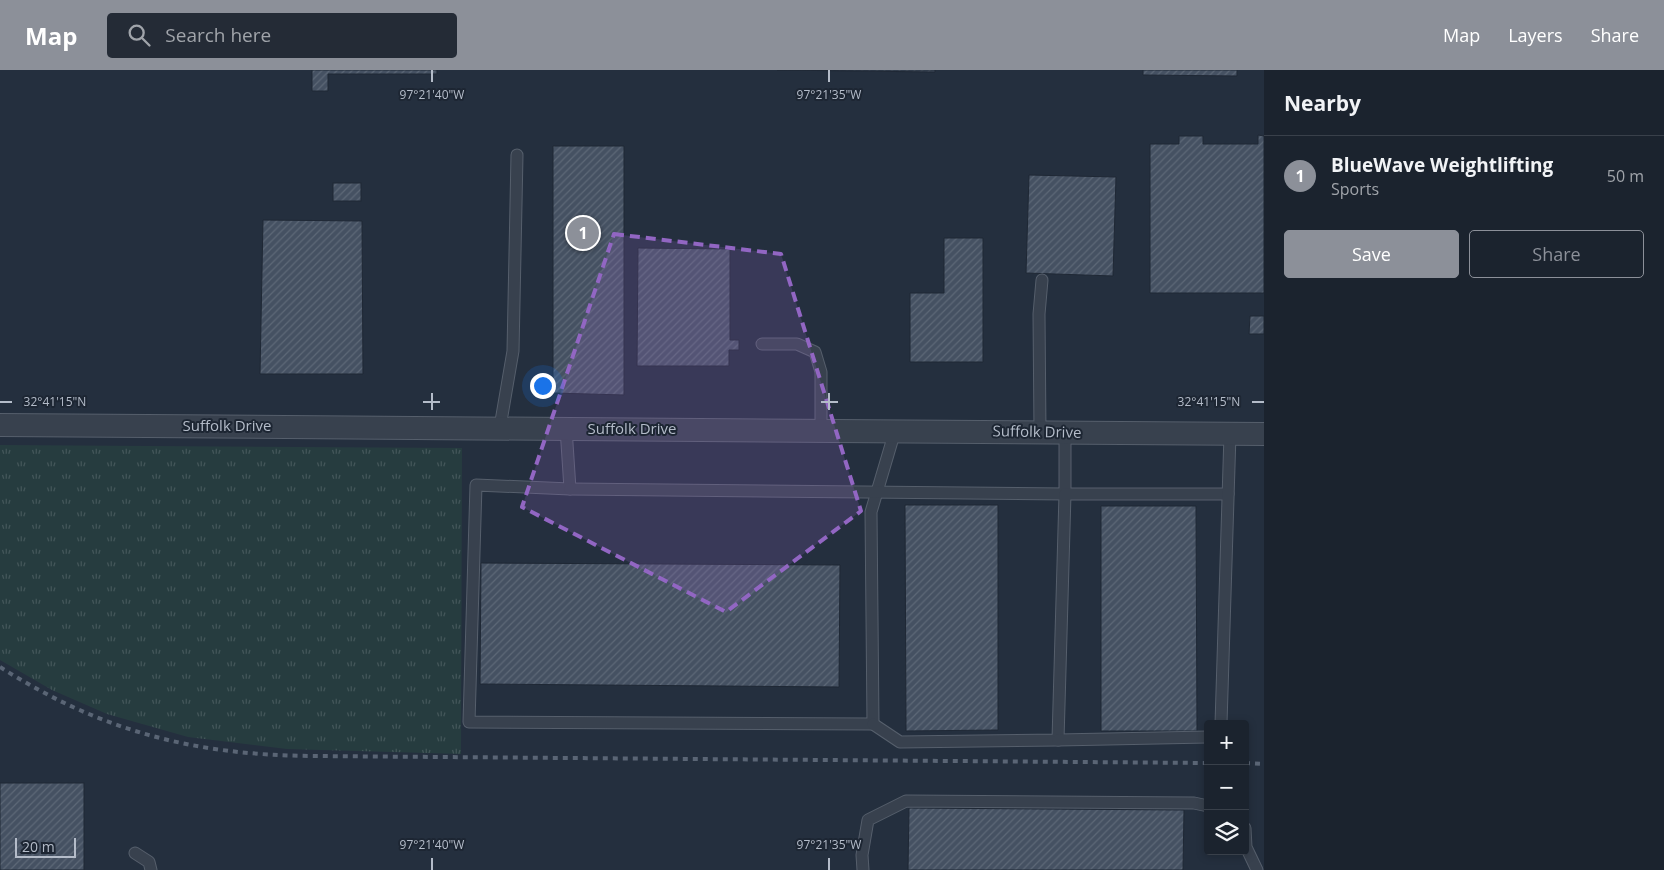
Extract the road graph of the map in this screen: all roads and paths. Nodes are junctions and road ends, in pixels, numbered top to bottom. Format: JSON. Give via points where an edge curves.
{"nodes":[{"id":1,"x":517,"y":155,"type":"dead end"},
{"id":2,"x":1042,"y":280,"type":"dead end"},
{"id":3,"x":762,"y":344,"type":"dead end"},
{"id":4,"x":0,"y":425,"type":"edge"},
{"id":5,"x":500,"y":427,"type":"junction"},
{"id":6,"x":566,"y":428,"type":"junction"},
{"id":7,"x":821,"y":430,"type":"junction"},
{"id":8,"x":895,"y":431,"type":"junction"},
{"id":9,"x":1040,"y":432,"type":"junction"},
{"id":10,"x":1065,"y":432,"type":"junction"},
{"id":11,"x":1230,"y":434,"type":"junction"},
{"id":12,"x":1264,"y":434,"type":"edge"},
{"id":13,"x":570,"y":489,"type":"junction"},
{"id":14,"x":877,"y":492,"type":"junction"},
{"id":15,"x":1065,"y":494,"type":"junction"},
{"id":16,"x":1228,"y":494,"type":"junction"},
{"id":17,"x":1221,"y":720,"type":"edge"},
{"id":18,"x":873,"y":724,"type":"junction"},
{"id":19,"x":1204,"y":737,"type":"edge"},
{"id":20,"x":1058,"y":740,"type":"junction"},
{"id":21,"x":1204,"y":805,"type":"edge"},
{"id":22,"x":135,"y":853,"type":"dead end"},
{"id":23,"x":1249,"y":853,"type":"edge"},
{"id":24,"x":151,"y":870,"type":"edge"},
{"id":25,"x":863,"y":870,"type":"edge"},
{"id":26,"x":1257,"y":870,"type":"edge"}],
"edges":[{"from":1,"to":5,"type":"lane","via":[[513,352]]},
{"from":2,"to":9,"type":"lane","via":[[1039,314]]},
{"from":3,"to":7,"type":"lane","via":[[796,344],[815,352],[821,372]]},
{"from":4,"to":5,"type":"street","name":"Suffolk Drive"},
{"from":5,"to":6,"type":"street","name":"Suffolk Drive"},
{"from":6,"to":7,"type":"street","name":"Suffolk Drive"},
{"from":6,"to":13,"type":"lane"},
{"from":7,"to":8,"type":"street","name":"Suffolk Drive"},
{"from":8,"to":9,"type":"street","name":"Suffolk Drive"},
{"from":8,"to":14,"type":"lane"},
{"from":9,"to":10,"type":"street","name":"Suffolk Drive"},
{"from":10,"to":11,"type":"street","name":"Suffolk Drive"},
{"from":10,"to":15,"type":"lane"},
{"from":11,"to":12,"type":"street","name":"Suffolk Drive"},
{"from":11,"to":16,"type":"lane"},
{"from":13,"to":14,"type":"lane"},
{"from":13,"to":18,"type":"lane","via":[[476,485],[469,722]]},
{"from":14,"to":15,"type":"lane"},
{"from":14,"to":18,"type":"lane","via":[[871,512]]},
{"from":15,"to":16,"type":"lane"},
{"from":15,"to":20,"type":"lane"},
{"from":16,"to":17,"type":"lane"},
{"from":18,"to":20,"type":"lane","via":[[900,742]]},
{"from":19,"to":20,"type":"lane"},
{"from":21,"to":25,"type":"lane","via":[[906,801],[868,820]]},
{"from":22,"to":24,"type":"lane","via":[[149,862]]},
{"from":23,"to":26,"type":"lane"}]}
